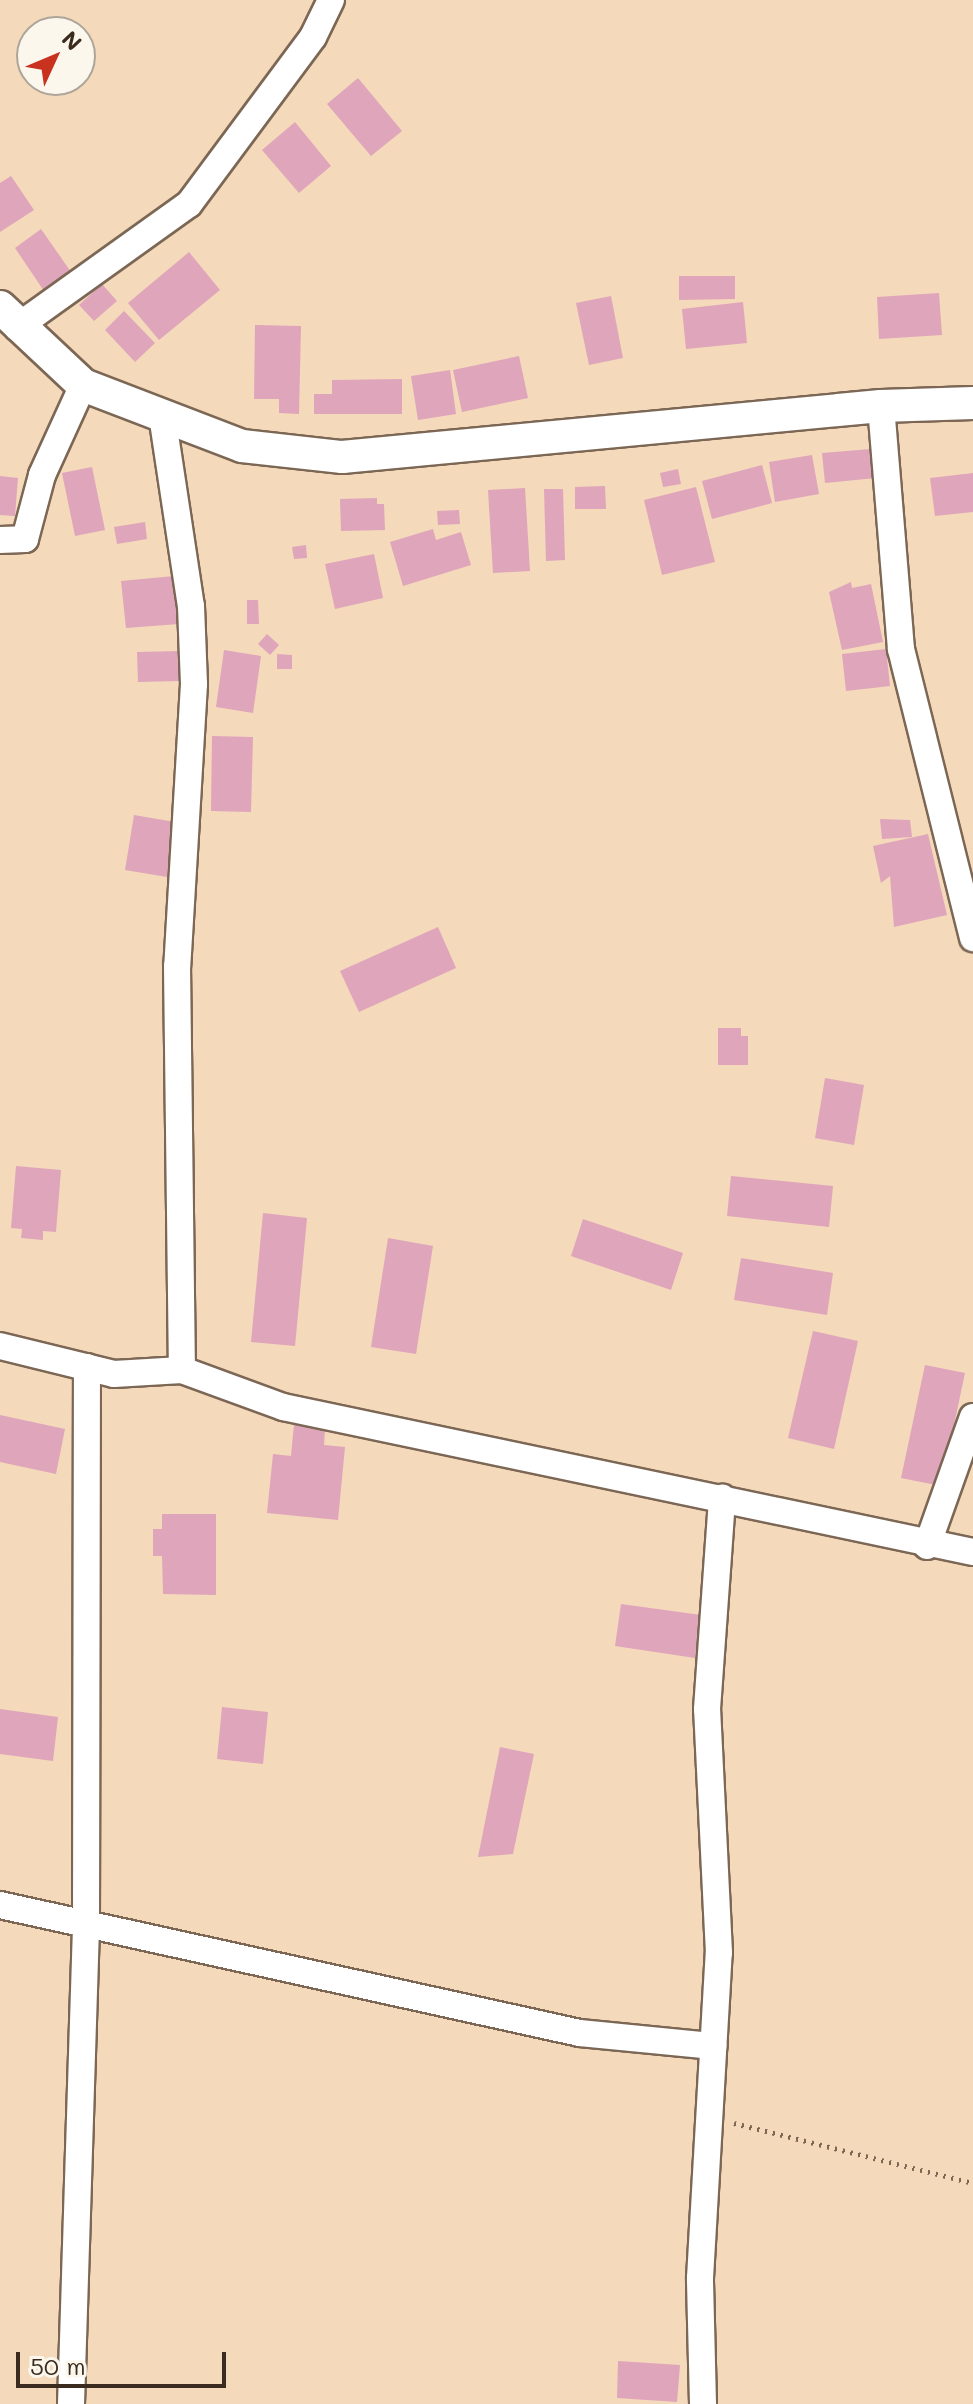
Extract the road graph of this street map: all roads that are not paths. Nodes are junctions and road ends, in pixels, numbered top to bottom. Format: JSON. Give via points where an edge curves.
{"nodes":[{"id":1,"x":331,"y":0,"type":"edge"},
{"id":2,"x":8,"y":317,"type":"edge"},
{"id":3,"x":83,"y":385,"type":"junction"},
{"id":4,"x":973,"y":403,"type":"edge"},
{"id":5,"x":881,"y":406,"type":"junction"},
{"id":6,"x":162,"y":415,"type":"junction"},
{"id":7,"x":0,"y":540,"type":"edge"},
{"id":8,"x":973,"y":938,"type":"edge"},
{"id":9,"x":0,"y":1346,"type":"edge"},
{"id":10,"x":87,"y":1367,"type":"junction"},
{"id":11,"x":182,"y":1370,"type":"junction"},
{"id":12,"x":973,"y":1417,"type":"edge"},
{"id":13,"x":961,"y":1479,"type":"edge"},
{"id":14,"x":722,"y":1498,"type":"junction"},
{"id":15,"x":927,"y":1546,"type":"junction"},
{"id":16,"x":973,"y":1552,"type":"edge"},
{"id":17,"x":0,"y":1905,"type":"edge"},
{"id":18,"x":86,"y":1923,"type":"junction"},
{"id":19,"x":713,"y":2046,"type":"junction"},
{"id":20,"x":71,"y":2404,"type":"edge"},
{"id":21,"x":703,"y":2404,"type":"edge"}],
"edges":[{"from":1,"to":2,"type":"street","via":[[313,37],[189,204]]},
{"from":2,"to":3,"type":"street"},
{"from":3,"to":6,"type":"street"},
{"from":3,"to":7,"type":"street","via":[[42,475],[25,539]]},
{"from":4,"to":5,"type":"street"},
{"from":5,"to":6,"type":"street","via":[[342,457],[242,446]]},
{"from":5,"to":8,"type":"street","via":[[901,649]]},
{"from":6,"to":11,"type":"street","via":[[191,606],[194,684],[177,966]]},
{"from":9,"to":10,"type":"street"},
{"from":10,"to":11,"type":"street","via":[[114,1374]]},
{"from":10,"to":18,"type":"street"},
{"from":11,"to":14,"type":"street","via":[[283,1407]]},
{"from":12,"to":13,"type":"street"},
{"from":13,"to":15,"type":"street"},
{"from":14,"to":15,"type":"street"},
{"from":14,"to":19,"type":"street","via":[[707,1709],[719,1953]]},
{"from":15,"to":16,"type":"street"},
{"from":17,"to":18,"type":"street"},
{"from":18,"to":19,"type":"street","via":[[580,2033]]},
{"from":18,"to":20,"type":"street"},
{"from":19,"to":21,"type":"street","via":[[700,2278]]}]}
